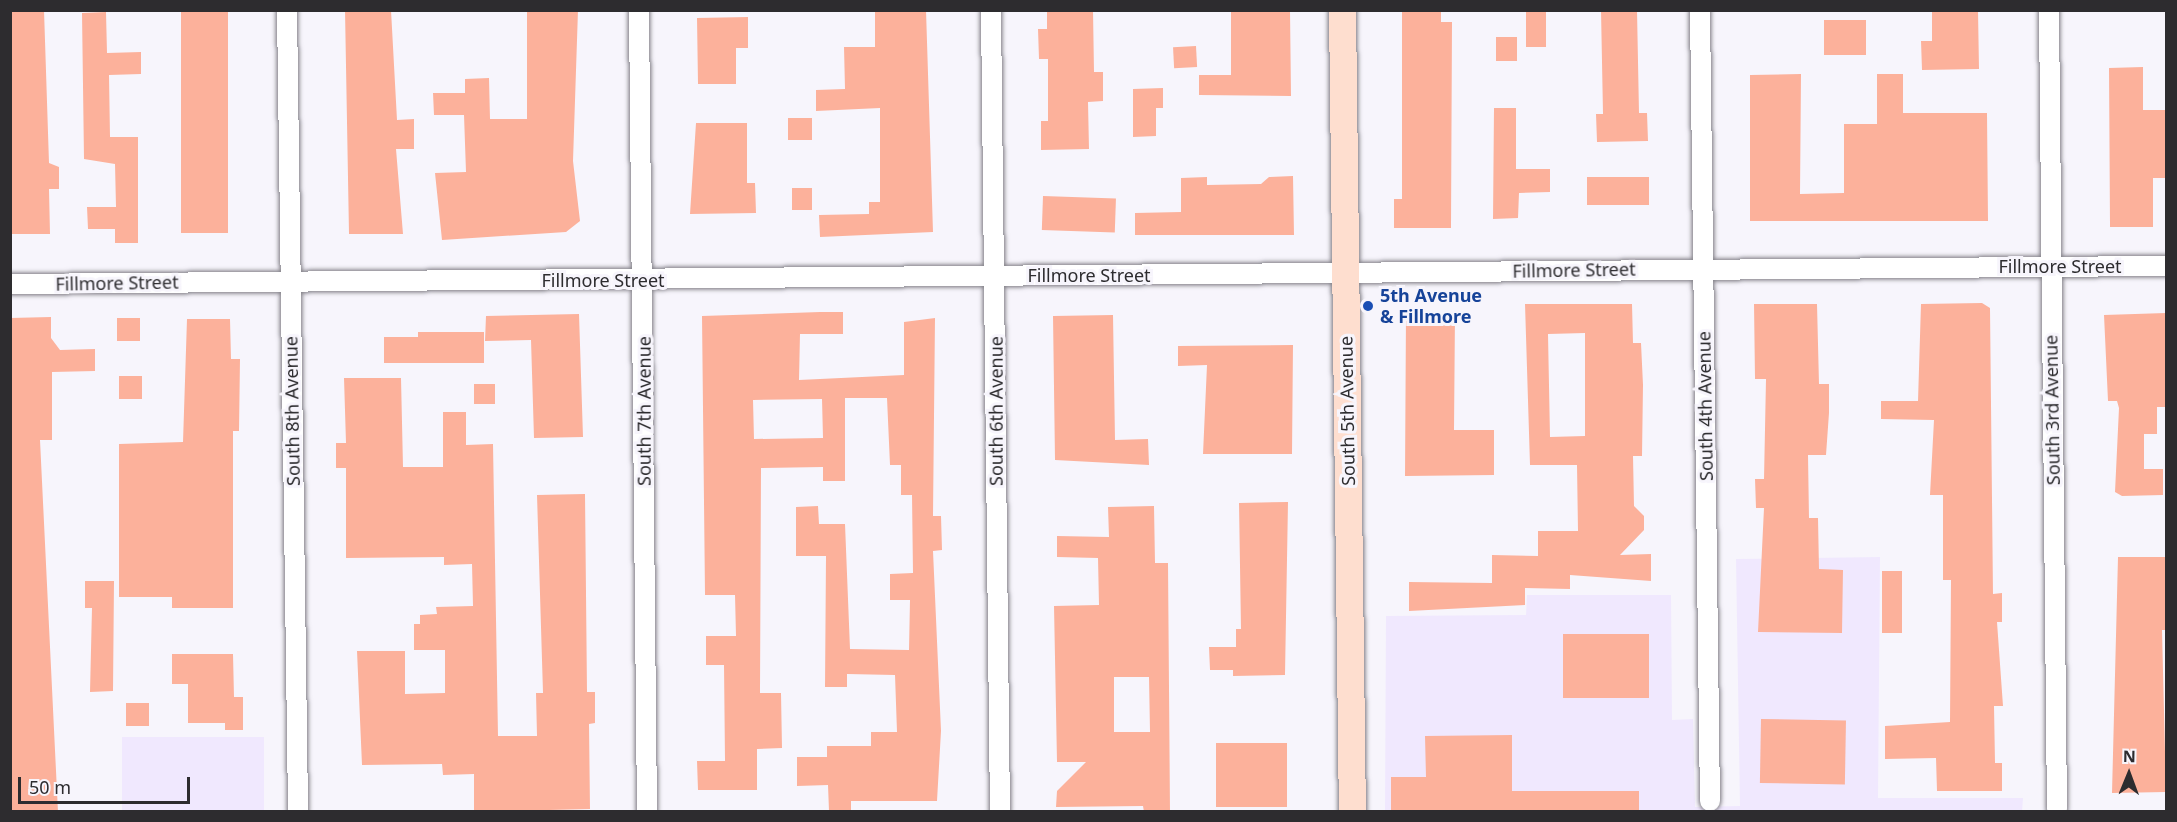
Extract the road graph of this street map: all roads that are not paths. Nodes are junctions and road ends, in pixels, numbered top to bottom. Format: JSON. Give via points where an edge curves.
{"nodes":[{"id":1,"x":287,"y":10,"type":"edge"},
{"id":2,"x":639,"y":10,"type":"edge"},
{"id":3,"x":991,"y":10,"type":"edge"},
{"id":4,"x":1342,"y":10,"type":"edge"},
{"id":5,"x":1700,"y":10,"type":"edge"},
{"id":6,"x":2049,"y":10,"type":"edge"},
{"id":7,"x":2166,"y":266,"type":"edge"},
{"id":8,"x":2050,"y":267,"type":"junction"},
{"id":9,"x":1703,"y":268,"type":"junction"},
{"id":10,"x":1346,"y":273,"type":"junction"},
{"id":11,"x":995,"y":276,"type":"junction"},
{"id":12,"x":643,"y":280,"type":"junction"},
{"id":13,"x":291,"y":282,"type":"junction"},
{"id":14,"x":10,"y":284,"type":"edge"},
{"id":15,"x":1710,"y":801,"type":"dead end"},
{"id":16,"x":2057,"y":809,"type":"dead end"},
{"id":17,"x":298,"y":812,"type":"edge"},
{"id":18,"x":647,"y":812,"type":"edge"},
{"id":19,"x":1000,"y":812,"type":"edge"},
{"id":20,"x":1352,"y":812,"type":"edge"}],
"edges":[{"from":1,"to":13,"type":"street","name":"South 8th Avenue"},
{"from":2,"to":12,"type":"street","name":"South 7th Avenue"},
{"from":3,"to":11,"type":"street","name":"South 6th Avenue"},
{"from":4,"to":10,"type":"street","name":"South 5th Avenue"},
{"from":5,"to":9,"type":"street","name":"South 4th Avenue"},
{"from":6,"to":8,"type":"street","name":"South 3rd Avenue"},
{"from":7,"to":8,"type":"street","name":"Fillmore Street"},
{"from":8,"to":9,"type":"street","name":"Fillmore Street"},
{"from":8,"to":16,"type":"street","name":"South 3rd Avenue"},
{"from":9,"to":10,"type":"street","name":"Fillmore Street"},
{"from":9,"to":15,"type":"street","name":"South 4th Avenue"},
{"from":10,"to":11,"type":"street","name":"Fillmore Street"},
{"from":10,"to":20,"type":"street","name":"South 5th Avenue"},
{"from":11,"to":12,"type":"street","name":"Fillmore Street"},
{"from":11,"to":19,"type":"street","name":"South 6th Avenue"},
{"from":12,"to":13,"type":"street","name":"Fillmore Street"},
{"from":12,"to":18,"type":"street","name":"South 7th Avenue"},
{"from":13,"to":14,"type":"street","name":"Fillmore Street"},
{"from":13,"to":17,"type":"street","name":"South 8th Avenue"}]}
